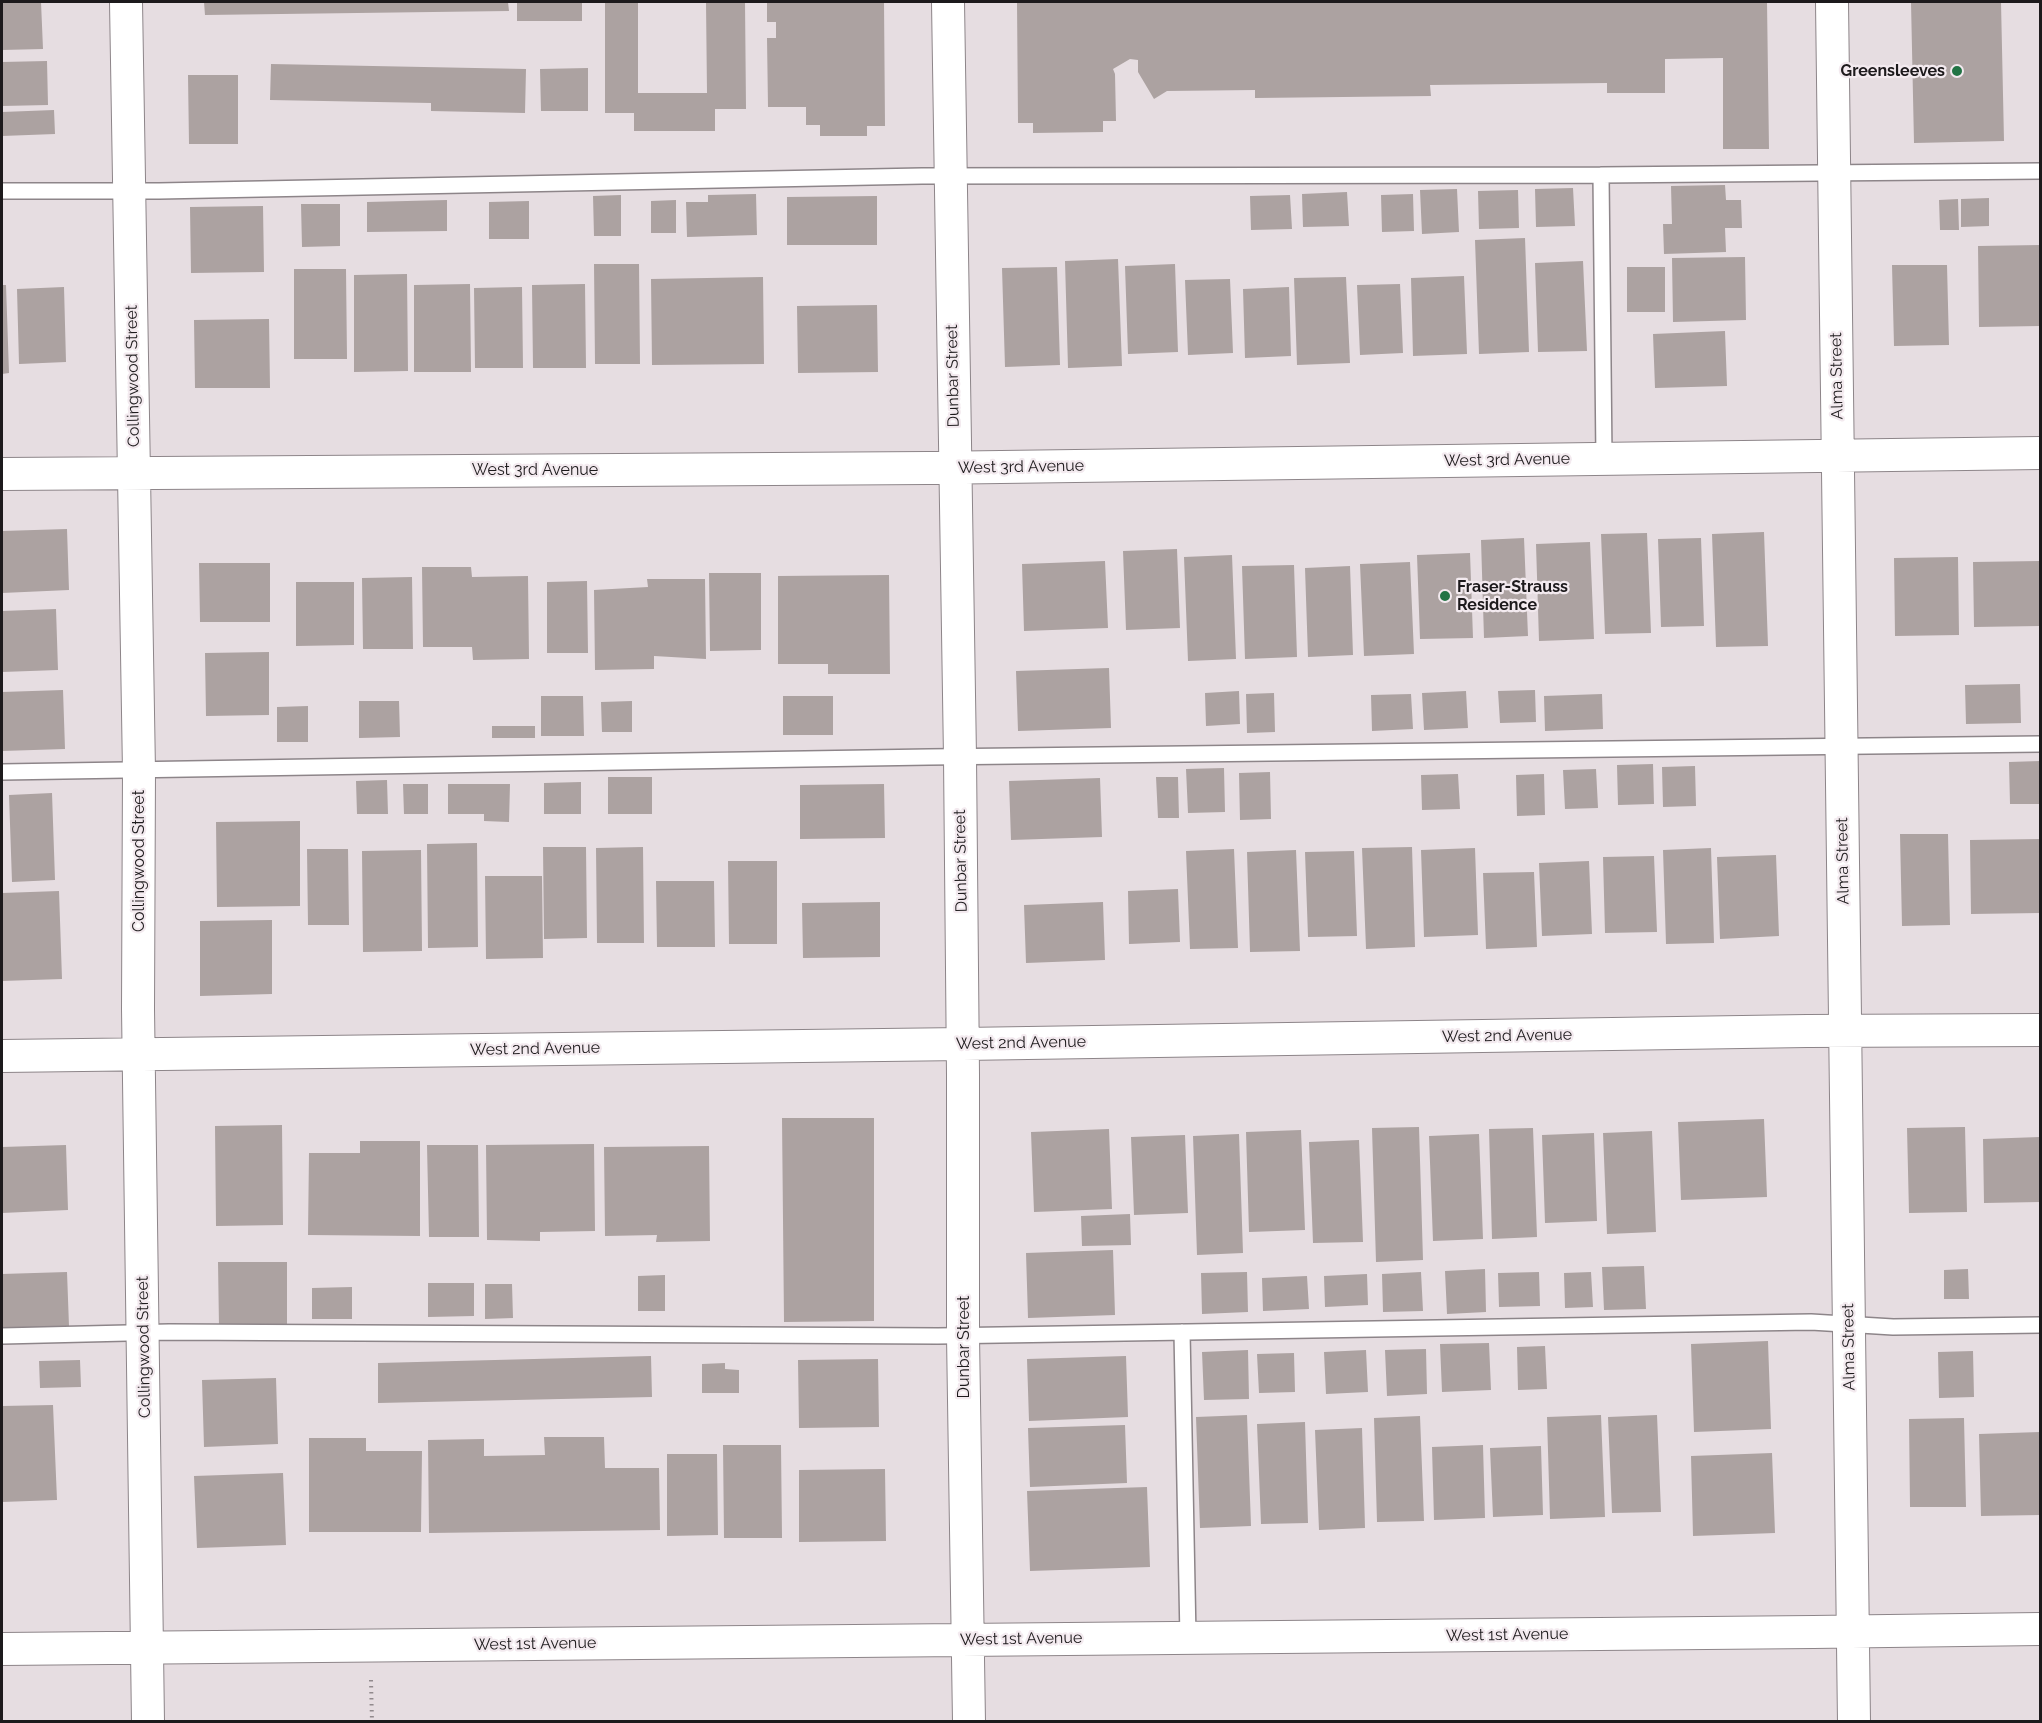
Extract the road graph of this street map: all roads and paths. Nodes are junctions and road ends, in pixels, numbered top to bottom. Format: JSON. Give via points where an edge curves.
{"nodes":[{"id":1,"x":126,"y":2,"type":"edge"},
{"id":2,"x":948,"y":2,"type":"edge"},
{"id":3,"x":1832,"y":2,"type":"edge"},
{"id":4,"x":2040,"y":171,"type":"edge"},
{"id":5,"x":1834,"y":174,"type":"junction"},
{"id":6,"x":1601,"y":175,"type":"junction"},
{"id":7,"x":950,"y":176,"type":"junction"},
{"id":8,"x":2,"y":191,"type":"edge"},
{"id":9,"x":130,"y":191,"type":"junction"},
{"id":10,"x":2040,"y":453,"type":"edge"},
{"id":11,"x":1838,"y":456,"type":"junction"},
{"id":12,"x":1604,"y":459,"type":"junction"},
{"id":13,"x":955,"y":468,"type":"junction"},
{"id":14,"x":134,"y":472,"type":"junction"},
{"id":15,"x":2,"y":474,"type":"edge"},
{"id":16,"x":2040,"y":744,"type":"edge"},
{"id":17,"x":1842,"y":747,"type":"junction"},
{"id":18,"x":960,"y":757,"type":"junction"},
{"id":19,"x":140,"y":771,"type":"junction"},
{"id":20,"x":2,"y":772,"type":"edge"},
{"id":21,"x":2040,"y":1030,"type":"edge"},
{"id":22,"x":1845,"y":1031,"type":"junction"},
{"id":23,"x":963,"y":1044,"type":"junction"},
{"id":24,"x":140,"y":1054,"type":"junction"},
{"id":25,"x":2,"y":1056,"type":"edge"},
{"id":26,"x":1849,"y":1324,"type":"junction"},
{"id":27,"x":2040,"y":1325,"type":"edge"},
{"id":28,"x":144,"y":1332,"type":"junction"},
{"id":29,"x":1182,"y":1332,"type":"junction"},
{"id":30,"x":2,"y":1336,"type":"edge"},
{"id":31,"x":963,"y":1336,"type":"junction"},
{"id":32,"x":2040,"y":1629,"type":"edge"},
{"id":33,"x":1852,"y":1632,"type":"junction"},
{"id":34,"x":1188,"y":1638,"type":"junction"},
{"id":35,"x":967,"y":1640,"type":"junction"},
{"id":36,"x":148,"y":1647,"type":"junction"},
{"id":37,"x":2,"y":1649,"type":"edge"},
{"id":38,"x":371,"y":1677,"type":"dead end"},
{"id":39,"x":148,"y":1722,"type":"edge"},
{"id":40,"x":372,"y":1722,"type":"edge"},
{"id":41,"x":969,"y":1722,"type":"edge"},
{"id":42,"x":1854,"y":1722,"type":"edge"}],
"edges":[{"from":1,"to":9,"type":"street","name":"Collingwood Street"},
{"from":2,"to":7,"type":"street","name":"Dunbar Street"},
{"from":3,"to":5,"type":"street","name":"Alma Street"},
{"from":4,"to":5,"type":"lane"},
{"from":5,"to":6,"type":"lane"},
{"from":5,"to":11,"type":"street","name":"Alma Street"},
{"from":6,"to":7,"type":"lane"},
{"from":6,"to":12,"type":"lane"},
{"from":7,"to":9,"type":"lane"},
{"from":7,"to":13,"type":"street","name":"Dunbar Street"},
{"from":8,"to":9,"type":"lane"},
{"from":9,"to":14,"type":"street","name":"Collingwood Street"},
{"from":10,"to":11,"type":"street","name":"West 3rd Avenue"},
{"from":11,"to":12,"type":"street","name":"West 3rd Avenue"},
{"from":11,"to":17,"type":"street","name":"Alma Street"},
{"from":12,"to":13,"type":"street","name":"West 3rd Avenue"},
{"from":13,"to":14,"type":"street","name":"West 3rd Avenue"},
{"from":13,"to":18,"type":"street","name":"Dunbar Street"},
{"from":14,"to":15,"type":"street","name":"West 3rd Avenue"},
{"from":14,"to":19,"type":"street","name":"Collingwood Street"},
{"from":16,"to":17,"type":"lane"},
{"from":17,"to":18,"type":"lane"},
{"from":17,"to":22,"type":"street","name":"Alma Street"},
{"from":18,"to":19,"type":"lane"},
{"from":18,"to":23,"type":"street","name":"Dunbar Street"},
{"from":19,"to":20,"type":"lane"},
{"from":19,"to":24,"type":"street","name":"Collingwood Street"},
{"from":21,"to":22,"type":"street","name":"West 2nd Avenue"},
{"from":22,"to":23,"type":"street","name":"West 2nd Avenue"},
{"from":22,"to":26,"type":"street","name":"Alma Street"},
{"from":23,"to":24,"type":"street","name":"West 2nd Avenue"},
{"from":23,"to":31,"type":"street","name":"Dunbar Street"},
{"from":24,"to":25,"type":"street","name":"West 2nd Avenue"},
{"from":24,"to":28,"type":"street","name":"Collingwood Street"},
{"from":26,"to":27,"type":"lane"},
{"from":26,"to":29,"type":"lane"},
{"from":26,"to":33,"type":"street","name":"Alma Street"},
{"from":28,"to":30,"type":"lane"},
{"from":28,"to":31,"type":"lane"},
{"from":28,"to":36,"type":"street","name":"Collingwood Street"},
{"from":29,"to":31,"type":"lane"},
{"from":29,"to":34,"type":"lane"},
{"from":31,"to":35,"type":"street","name":"Dunbar Street"},
{"from":32,"to":33,"type":"street","name":"West 1st Avenue"},
{"from":33,"to":34,"type":"street","name":"West 1st Avenue"},
{"from":33,"to":42,"type":"street","name":"Alma Street"},
{"from":34,"to":35,"type":"street","name":"West 1st Avenue"},
{"from":35,"to":36,"type":"street","name":"West 1st Avenue"},
{"from":35,"to":41,"type":"street","name":"Dunbar Street"},
{"from":36,"to":37,"type":"street","name":"West 1st Avenue"},
{"from":36,"to":39,"type":"street","name":"Collingwood Street"},
{"from":38,"to":40,"type":"path"}]}
